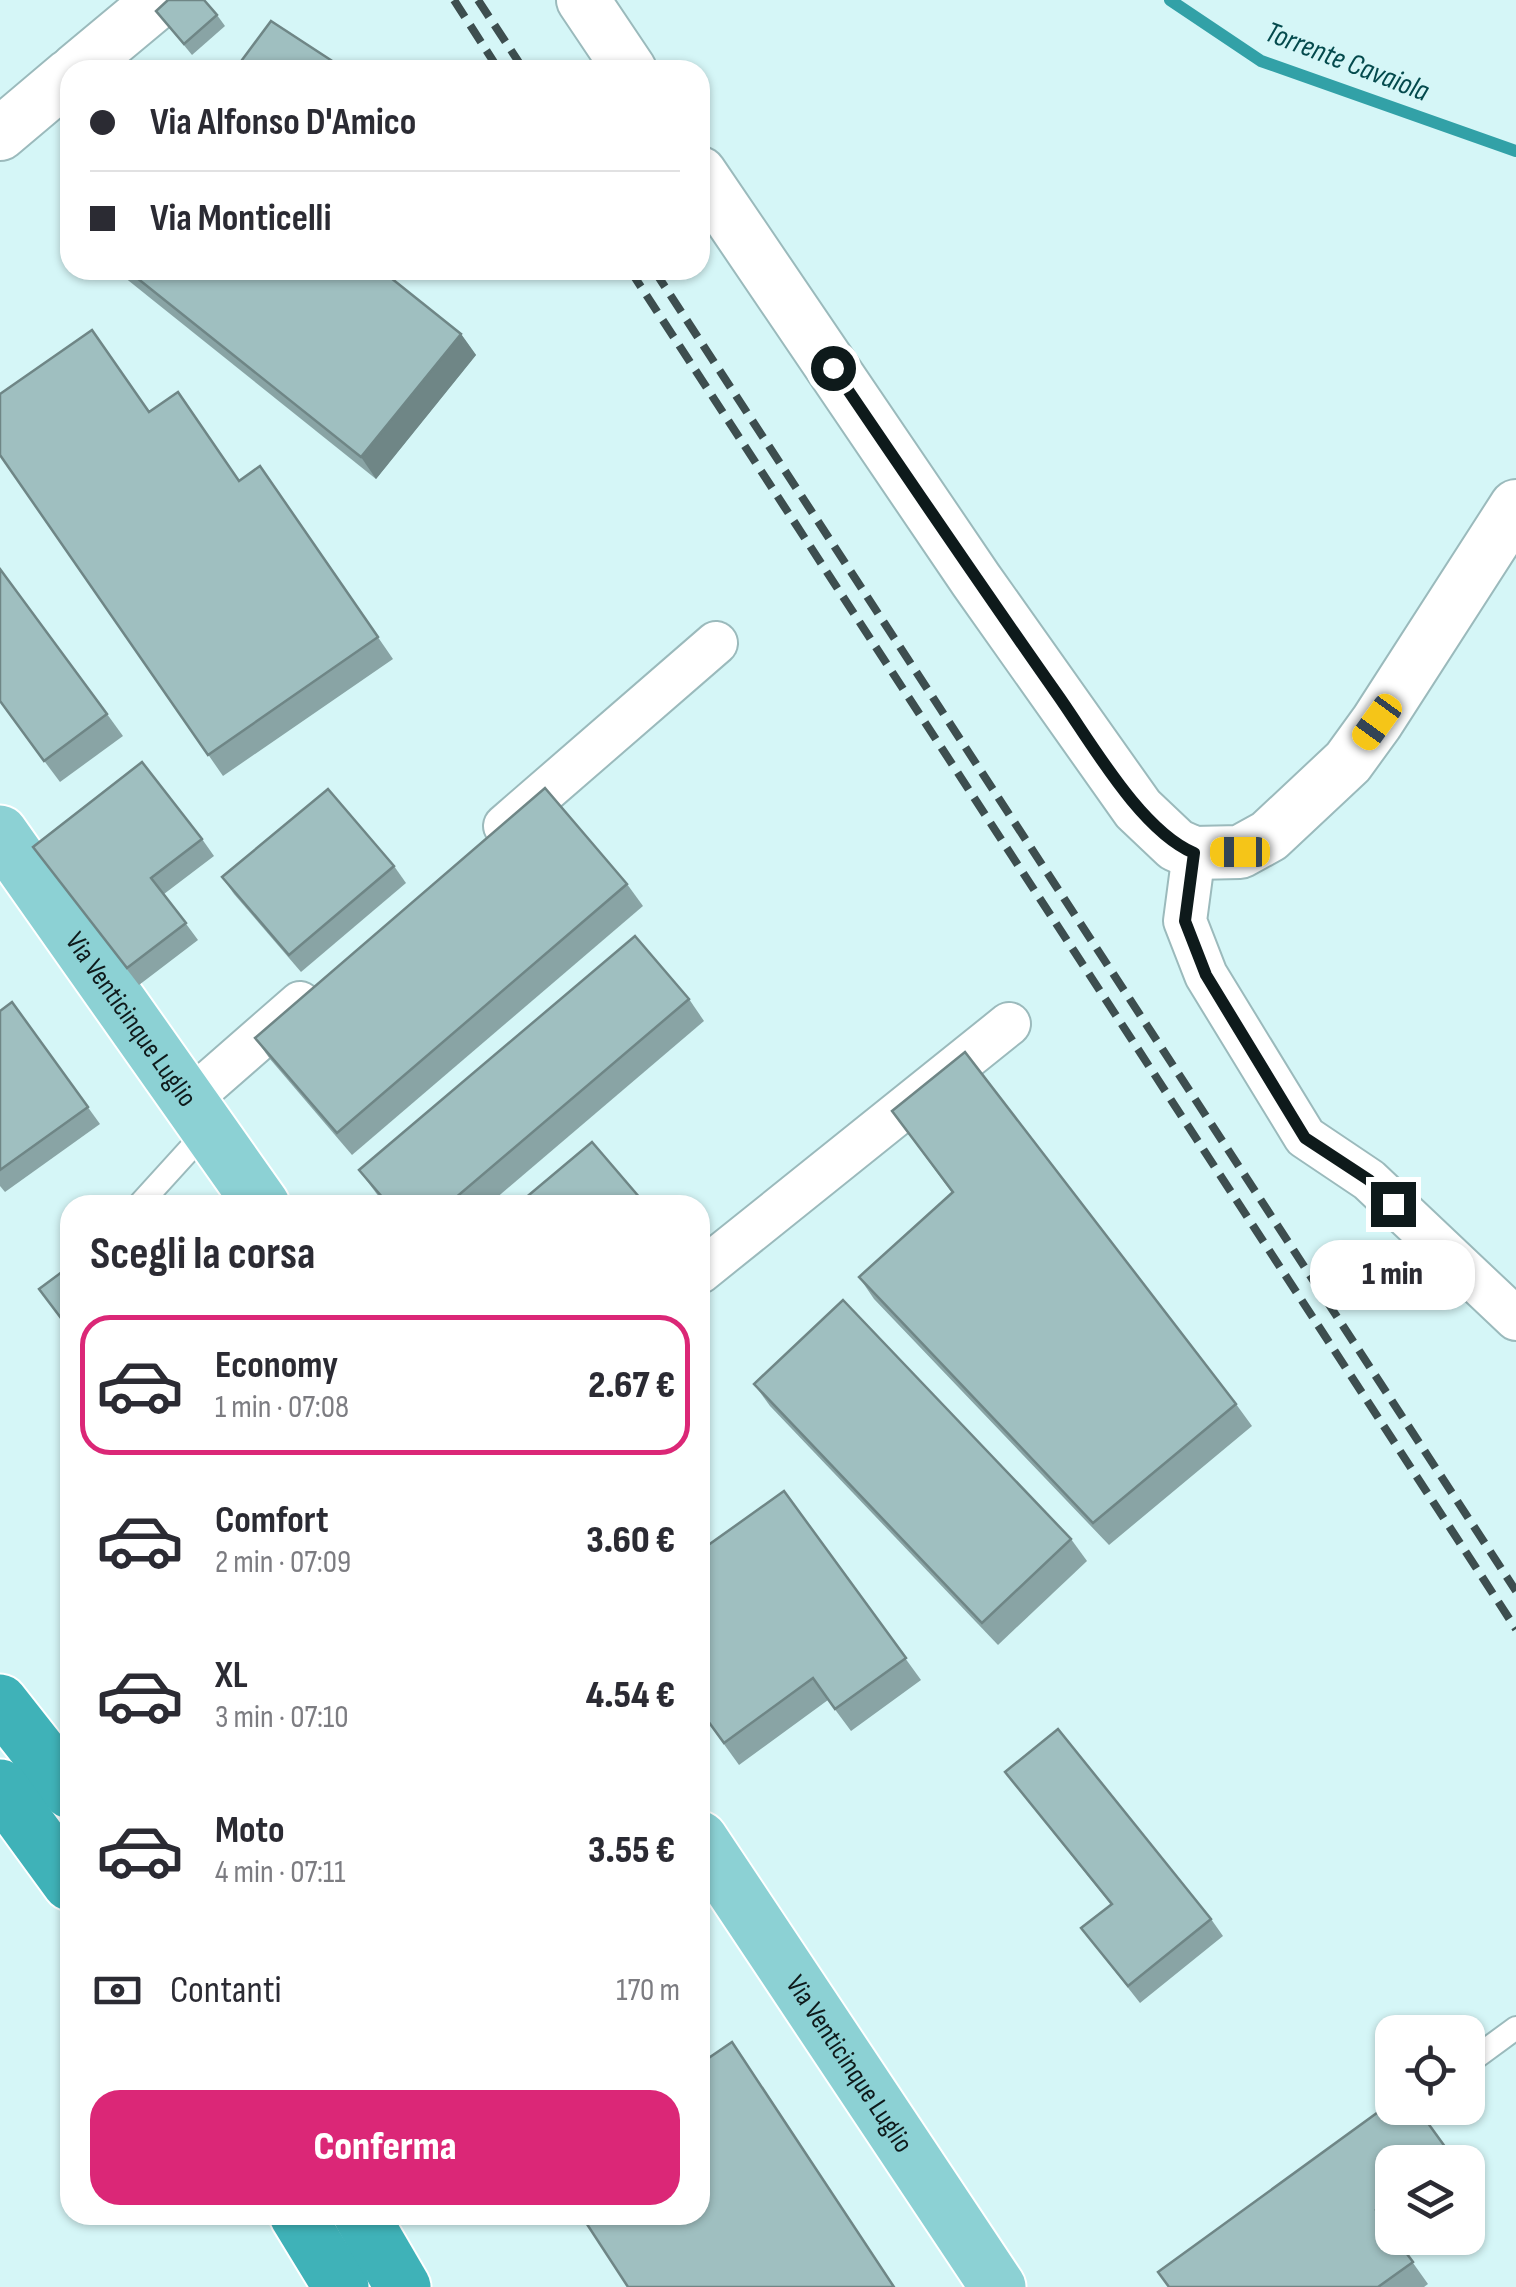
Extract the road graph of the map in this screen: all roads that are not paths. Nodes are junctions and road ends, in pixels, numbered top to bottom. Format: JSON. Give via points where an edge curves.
{"nodes":[{"id":1,"x":160,"y":0,"type":"edge"},
{"id":2,"x":583,"y":0,"type":"edge"},
{"id":3,"x":88,"y":60,"type":"edge"},
{"id":4,"x":623,"y":60,"type":"edge"},
{"id":5,"x":60,"y":83,"type":"edge"},
{"id":6,"x":0,"y":134,"type":"edge"},
{"id":7,"x":710,"y":188,"type":"edge"},
{"id":8,"x":1516,"y":506,"type":"edge"},
{"id":9,"x":716,"y":643,"type":"dead end"},
{"id":10,"x":0,"y":833,"type":"edge"},
{"id":11,"x":475,"y":852,"type":"edge"},
{"id":12,"x":1194,"y":853,"type":"junction"},
{"id":13,"x":324,"y":982,"type":"edge"},
{"id":14,"x":1009,"y":1024,"type":"dead end"},
{"id":15,"x":199,"y":1114,"type":"junction"},
{"id":16,"x":145,"y":1195,"type":"edge"},
{"id":17,"x":255,"y":1195,"type":"edge"},
{"id":18,"x":710,"y":1264,"type":"edge"},
{"id":19,"x":1516,"y":1319,"type":"edge"},
{"id":20,"x":0,"y":1702,"type":"edge"},
{"id":21,"x":60,"y":1778,"type":"edge"},
{"id":22,"x":0,"y":1787,"type":"edge"},
{"id":23,"x":710,"y":1854,"type":"edge"},
{"id":24,"x":60,"y":1868,"type":"edge"},
{"id":25,"x":1516,"y":2028,"type":"edge"},
{"id":26,"x":1485,"y":2051,"type":"edge"},
{"id":27,"x":302,"y":2225,"type":"edge"},
{"id":28,"x":367,"y":2225,"type":"edge"},
{"id":29,"x":341,"y":2287,"type":"edge"},
{"id":30,"x":403,"y":2287,"type":"edge"},
{"id":31,"x":998,"y":2287,"type":"edge"}],
"edges":[{"from":1,"to":3,"type":"street"},
{"from":2,"to":4,"type":"street"},
{"from":5,"to":6,"type":"street"},
{"from":7,"to":12,"type":"street","via":[[1138,809]]},
{"from":8,"to":12,"type":"street","via":[[1348,762],[1268,836],[1240,852]]},
{"from":9,"to":11,"type":"street"},
{"from":10,"to":15,"type":"main road","name":"Via Venticinque Luglio"},
{"from":12,"to":19,"type":"street","via":[[1185,921],[1206,975],[1305,1138],[1369,1180]]},
{"from":13,"to":15,"type":"street"},
{"from":14,"to":18,"type":"street"},
{"from":15,"to":16,"type":"lane"},
{"from":15,"to":17,"type":"main road","name":"Via Venticinque Luglio"},
{"from":20,"to":21,"type":"highway"},
{"from":22,"to":24,"type":"highway"},
{"from":23,"to":31,"type":"main road","name":"Via Venticinque Luglio"},
{"from":25,"to":26,"type":"lane"},
{"from":27,"to":29,"type":"highway"},
{"from":28,"to":30,"type":"highway"}]}
